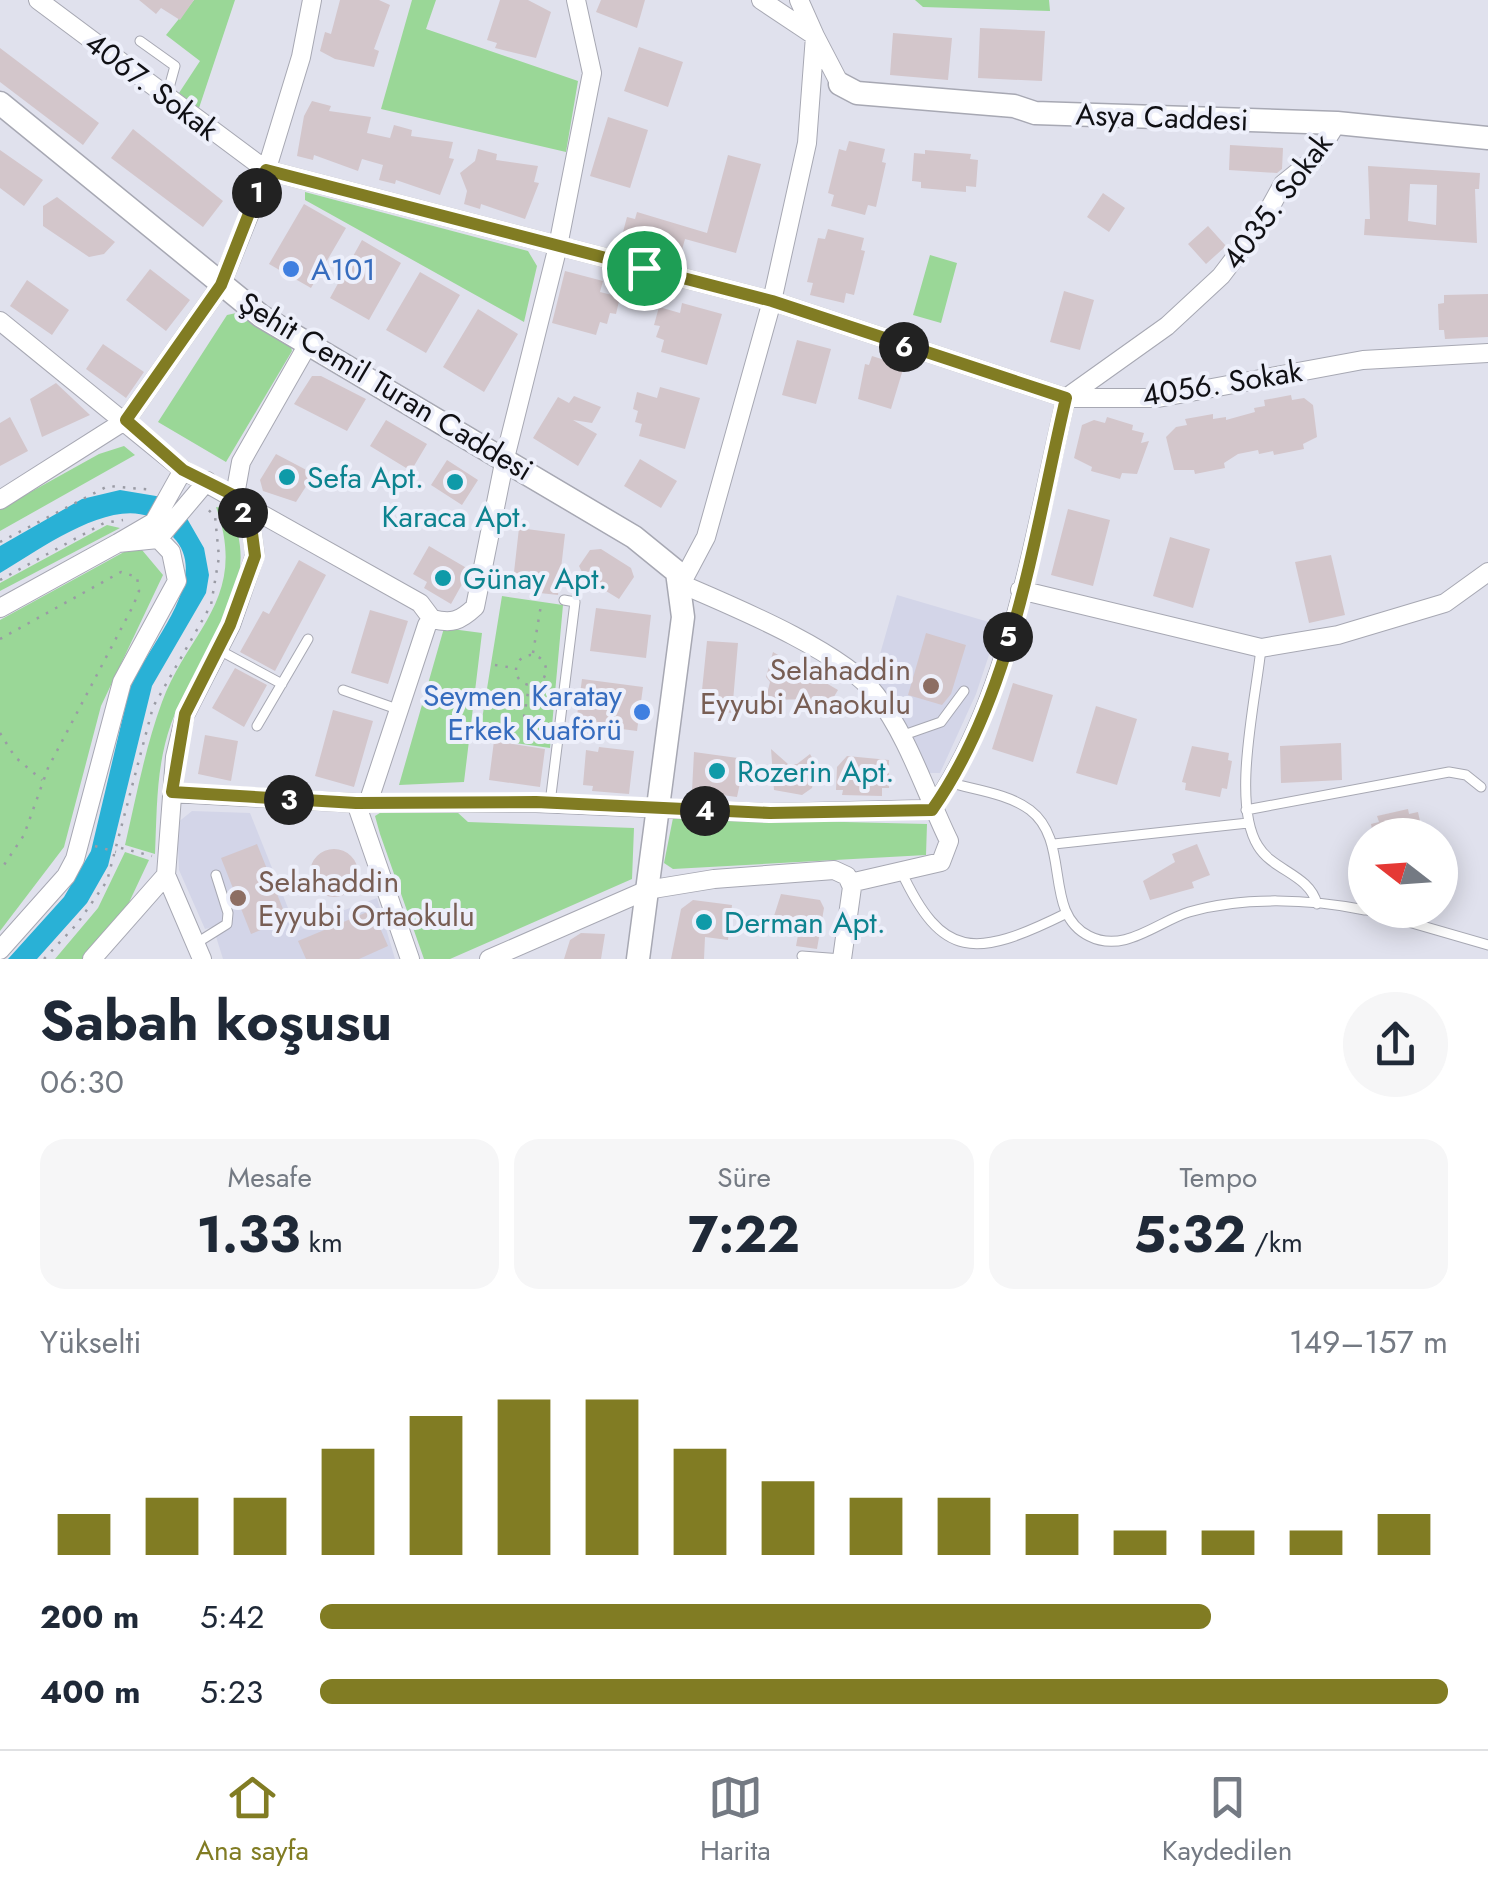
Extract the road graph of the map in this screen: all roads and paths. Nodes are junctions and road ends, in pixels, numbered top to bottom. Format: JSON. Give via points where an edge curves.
{"nodes":[{"id":1,"x":38,"y":0,"type":"edge"},
{"id":2,"x":312,"y":0,"type":"edge"},
{"id":3,"x":576,"y":0,"type":"edge"},
{"id":4,"x":760,"y":0,"type":"edge"},
{"id":5,"x":799,"y":0,"type":"edge"},
{"id":6,"x":815,"y":36,"type":"junction"},
{"id":7,"x":140,"y":41,"type":"dead end"},
{"id":8,"x":840,"y":84,"type":"joint"},
{"id":9,"x":166,"y":97,"type":"junction"},
{"id":10,"x":0,"y":104,"type":"edge"},
{"id":11,"x":1336,"y":123,"type":"junction"},
{"id":12,"x":1488,"y":138,"type":"edge"},
{"id":13,"x":266,"y":170,"type":"junction"},
{"id":14,"x":558,"y":246,"type":"junction"},
{"id":15,"x":221,"y":285,"type":"junction"},
{"id":16,"x":772,"y":301,"type":"junction"},
{"id":17,"x":0,"y":321,"type":"edge"},
{"id":18,"x":308,"y":346,"type":"junction"},
{"id":19,"x":1488,"y":353,"type":"edge"},
{"id":20,"x":1066,"y":398,"type":"junction"},
{"id":21,"x":126,"y":420,"type":"junction"},
{"id":22,"x":504,"y":458,"type":"junction"},
{"id":23,"x":183,"y":470,"type":"junction"},
{"id":24,"x":207,"y":481,"type":"junction"},
{"id":25,"x":235,"y":496,"type":"junction"},
{"id":26,"x":0,"y":500,"type":"edge"},
{"id":27,"x":174,"y":504,"type":"junction"},
{"id":28,"x":287,"y":528,"type":"junction"},
{"id":29,"x":158,"y":529,"type":"junction"},
{"id":30,"x":255,"y":556,"type":"junction"},
{"id":31,"x":1488,"y":572,"type":"edge"},
{"id":32,"x":0,"y":580,"type":"edge"},
{"id":33,"x":681,"y":584,"type":"junction"},
{"id":34,"x":1020,"y":590,"type":"junction"},
{"id":35,"x":564,"y":600,"type":"dead end"},
{"id":36,"x":541,"y":605,"type":"dead end"},
{"id":37,"x":0,"y":608,"type":"edge"},
{"id":38,"x":432,"y":620,"type":"junction"},
{"id":39,"x":308,"y":638,"type":"dead end"},
{"id":40,"x":0,"y":639,"type":"edge"},
{"id":41,"x":1261,"y":648,"type":"junction"},
{"id":42,"x":217,"y":649,"type":"junction"},
{"id":43,"x":532,"y":655,"type":"junction"},
{"id":44,"x":494,"y":665,"type":"dead end"},
{"id":45,"x":516,"y":668,"type":"junction"},
{"id":46,"x":282,"y":684,"type":"junction"},
{"id":47,"x":529,"y":684,"type":"junction"},
{"id":48,"x":342,"y":690,"type":"dead end"},
{"id":49,"x":964,"y":692,"type":"dead end"},
{"id":50,"x":398,"y":708,"type":"junction"},
{"id":51,"x":524,"y":717,"type":"dead end"},
{"id":52,"x":258,"y":726,"type":"dead end"},
{"id":53,"x":0,"y":733,"type":"edge"},
{"id":54,"x":898,"y":737,"type":"junction"},
{"id":55,"x":2,"y":742,"type":"edge"},
{"id":56,"x":43,"y":782,"type":"junction"},
{"id":57,"x":951,"y":783,"type":"junction"},
{"id":58,"x":1481,"y":787,"type":"dead end"},
{"id":59,"x":172,"y":792,"type":"junction"},
{"id":60,"x":362,"y":803,"type":"junction"},
{"id":61,"x":550,"y":804,"type":"junction"},
{"id":62,"x":660,"y":809,"type":"junction"},
{"id":63,"x":932,"y":810,"type":"junction"},
{"id":64,"x":1246,"y":810,"type":"junction"},
{"id":65,"x":1248,"y":823,"type":"junction"},
{"id":66,"x":87,"y":843,"type":"dead end"},
{"id":67,"x":1054,"y":844,"type":"junction"},
{"id":68,"x":167,"y":867,"type":"junction"},
{"id":69,"x":0,"y":870,"type":"edge"},
{"id":70,"x":901,"y":871,"type":"junction"},
{"id":71,"x":216,"y":874,"type":"dead end"},
{"id":72,"x":850,"y":883,"type":"junction"},
{"id":73,"x":647,"y":890,"type":"junction"},
{"id":74,"x":1316,"y":904,"type":"junction"},
{"id":75,"x":1348,"y":908,"type":"edge"},
{"id":76,"x":1065,"y":914,"type":"junction"},
{"id":77,"x":1429,"y":928,"type":"edge"},
{"id":78,"x":1488,"y":945,"type":"edge"},
{"id":79,"x":0,"y":950,"type":"edge"},
{"id":80,"x":198,"y":952,"type":"edge"},
{"id":81,"x":952,"y":952,"type":"dead end"},
{"id":82,"x":802,"y":956,"type":"dead end"},
{"id":83,"x":981,"y":956,"type":"dead end"},
{"id":84,"x":92,"y":959,"type":"edge"},
{"id":85,"x":410,"y":959,"type":"edge"},
{"id":86,"x":489,"y":959,"type":"edge"},
{"id":87,"x":638,"y":959,"type":"edge"},
{"id":88,"x":842,"y":959,"type":"edge"}],
"edges":[{"from":1,"to":9,"type":"street","name":"4067. Sokak"},
{"from":2,"to":13,"type":"street"},
{"from":3,"to":14,"type":"street","via":[[592,73]]},
{"from":4,"to":6,"type":"street"},
{"from":5,"to":6,"type":"street"},
{"from":6,"to":8,"type":"street"},
{"from":6,"to":16,"type":"street","via":[[807,143]]},
{"from":7,"to":9,"type":"lane","via":[[176,66]]},
{"from":8,"to":11,"type":"street","name":"Asya Caddesi","via":[[857,93],[1035,113]]},
{"from":9,"to":13,"type":"street","name":"4067. Sokak"},
{"from":10,"to":15,"type":"street","name":"Şehit Cemil Turan Caddesi"},
{"from":11,"to":12,"type":"street","name":"Asya Caddesi"},
{"from":11,"to":20,"type":"street","name":"4035. Sokak","via":[[1314,159],[1283,184],[1220,276],[1167,326]]},
{"from":13,"to":14,"type":"street","name":"4067. Sokak"},
{"from":13,"to":15,"type":"street"},
{"from":14,"to":16,"type":"street","name":"4056. Sokak"},
{"from":14,"to":22,"type":"street"},
{"from":15,"to":18,"type":"street","name":"Şehit Cemil Turan Caddesi"},
{"from":15,"to":21,"type":"street"},
{"from":16,"to":20,"type":"street","name":"4056. Sokak"},
{"from":16,"to":33,"type":"street","via":[[706,537]]},
{"from":17,"to":21,"type":"street"},
{"from":18,"to":22,"type":"street","name":"Şehit Cemil Turan Caddesi"},
{"from":18,"to":25,"type":"street","via":[[241,462]]},
{"from":19,"to":20,"type":"street","name":"4056. Sokak","via":[[1363,360],[1158,398]]},
{"from":20,"to":34,"type":"street"},
{"from":21,"to":23,"type":"street"},
{"from":21,"to":26,"type":"street"},
{"from":22,"to":33,"type":"street","name":"Şehit Cemil Turan Caddesi","via":[[666,559]]},
{"from":22,"to":38,"type":"street","via":[[475,608],[448,623]]},
{"from":23,"to":24,"type":"street"},
{"from":23,"to":27,"type":"street"},
{"from":24,"to":25,"type":"street"},
{"from":24,"to":27,"type":"street"},
{"from":25,"to":28,"type":"street"},
{"from":25,"to":30,"type":"street"},
{"from":27,"to":29,"type":"street"},
{"from":28,"to":30,"type":"street"},
{"from":28,"to":38,"type":"street","via":[[420,603]]},
{"from":29,"to":32,"type":"path","via":[[116,519]]},
{"from":29,"to":37,"type":"street","via":[[118,543]]},
{"from":29,"to":79,"type":"street","via":[[177,581],[122,682],[85,833],[66,876]]},
{"from":30,"to":42,"type":"street"},
{"from":31,"to":41,"type":"street","via":[[1445,602],[1338,635]]},
{"from":33,"to":54,"type":"street","via":[[848,670],[876,695]]},
{"from":33,"to":62,"type":"street","via":[[684,617]]},
{"from":34,"to":41,"type":"street"},
{"from":34,"to":57,"type":"street","via":[[982,716]]},
{"from":35,"to":61,"type":"lane","via":[[575,602]]},
{"from":36,"to":43,"type":"path"},
{"from":38,"to":50,"type":"street"},
{"from":39,"to":46,"type":"lane"},
{"from":40,"to":56,"type":"path","via":[[121,572],[137,577],[133,606]]},
{"from":41,"to":64,"type":"lane"},
{"from":42,"to":46,"type":"lane"},
{"from":42,"to":59,"type":"street","via":[[185,714]]},
{"from":43,"to":45,"type":"path"},
{"from":43,"to":47,"type":"path","via":[[546,672]]},
{"from":44,"to":45,"type":"path"},
{"from":45,"to":47,"type":"path"},
{"from":46,"to":52,"type":"lane"},
{"from":47,"to":51,"type":"path"},
{"from":48,"to":50,"type":"lane"},
{"from":49,"to":54,"type":"lane","via":[[941,722]]},
{"from":50,"to":60,"type":"street"},
{"from":53,"to":55,"type":"path"},
{"from":54,"to":63,"type":"street"},
{"from":55,"to":56,"type":"path"},
{"from":56,"to":69,"type":"path","via":[[24,836]]},
{"from":57,"to":63,"type":"street"},
{"from":57,"to":67,"type":"lane","via":[[1025,806]]},
{"from":58,"to":64,"type":"lane","via":[[1448,772]]},
{"from":59,"to":60,"type":"street"},
{"from":59,"to":68,"type":"street"},
{"from":60,"to":61,"type":"street"},
{"from":60,"to":85,"type":"street"},
{"from":61,"to":62,"type":"street"},
{"from":62,"to":63,"type":"street"},
{"from":62,"to":73,"type":"street"},
{"from":63,"to":70,"type":"street","via":[[949,841],[946,854],[941,862]]},
{"from":64,"to":65,"type":"lane"},
{"from":65,"to":67,"type":"lane"},
{"from":65,"to":74,"type":"lane","via":[[1262,852],[1305,883]]},
{"from":66,"to":68,"type":"path"},
{"from":67,"to":76,"type":"lane"},
{"from":68,"to":80,"type":"street"},
{"from":68,"to":84,"type":"street"},
{"from":70,"to":72,"type":"street"},
{"from":70,"to":81,"type":"lane","via":[[923,924]]},
{"from":71,"to":80,"type":"lane","via":[[226,924]]},
{"from":72,"to":73,"type":"street","via":[[834,870],[808,870]]},
{"from":72,"to":88,"type":"street"},
{"from":73,"to":86,"type":"street"},
{"from":73,"to":87,"type":"street"},
{"from":74,"to":75,"type":"lane"},
{"from":74,"to":76,"type":"lane","via":[[1208,908],[1120,942],[1088,936]]},
{"from":76,"to":83,"type":"lane"},
{"from":77,"to":78,"type":"lane"},
{"from":82,"to":88,"type":"lane"}]}
